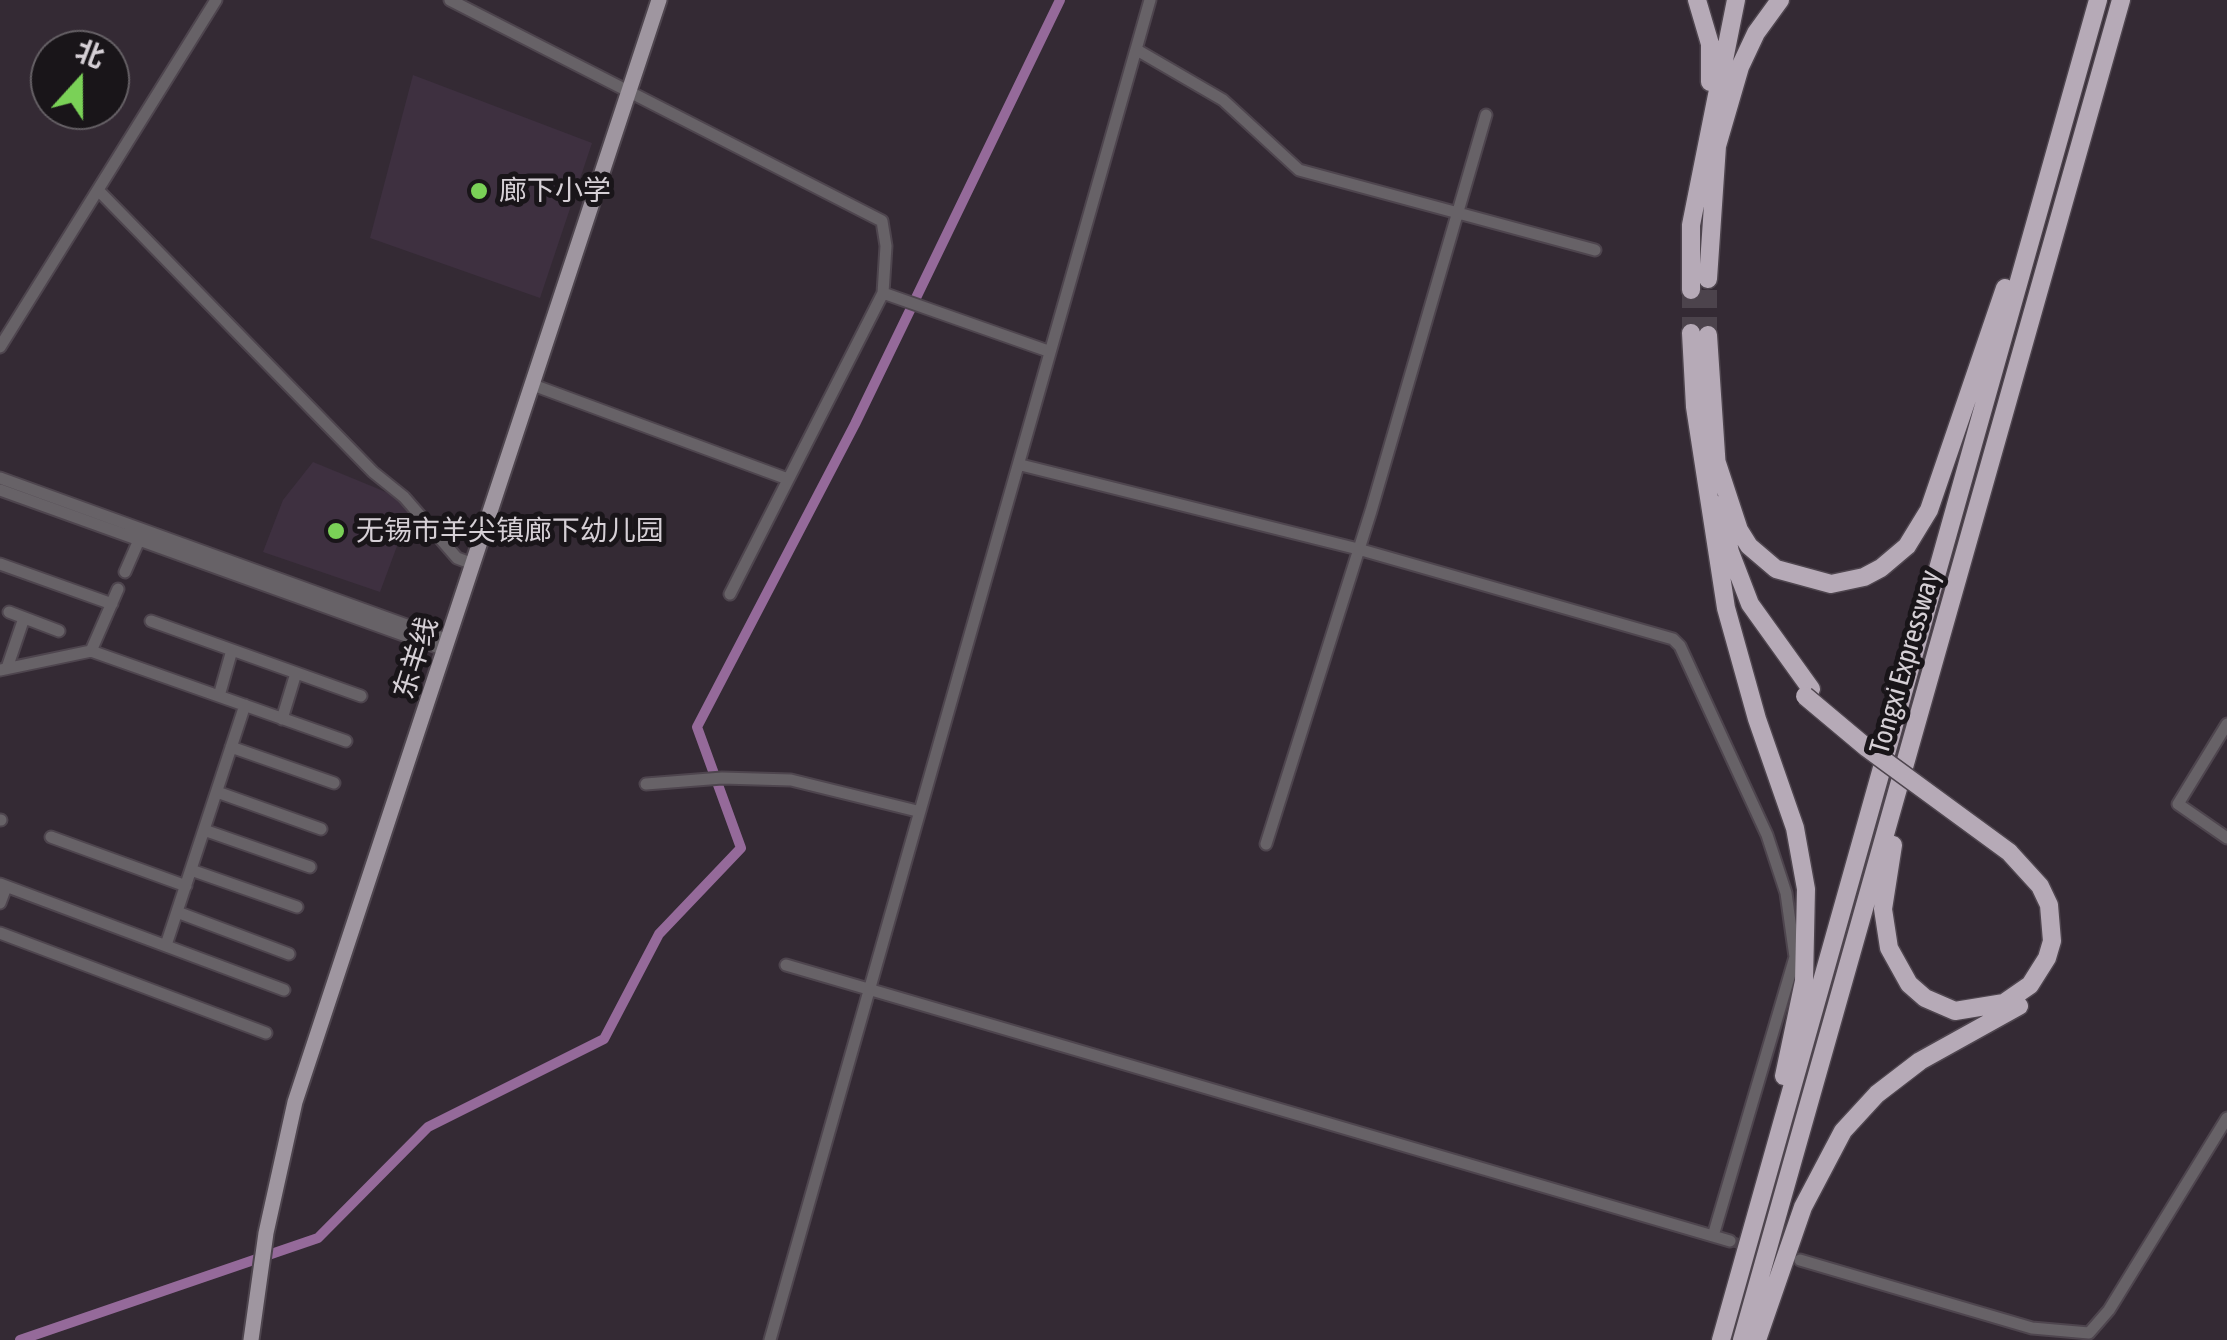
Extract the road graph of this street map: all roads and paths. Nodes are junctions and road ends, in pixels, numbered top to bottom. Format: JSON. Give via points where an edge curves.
{"nodes":[{"id":1,"x":216,"y":0,"type":"edge"},
{"id":2,"x":450,"y":0,"type":"edge"},
{"id":3,"x":659,"y":0,"type":"edge"},
{"id":4,"x":1150,"y":0,"type":"edge"},
{"id":5,"x":1697,"y":0,"type":"edge"},
{"id":6,"x":1780,"y":0,"type":"edge"},
{"id":7,"x":2098,"y":0,"type":"edge"},
{"id":8,"x":2121,"y":0,"type":"edge"},
{"id":9,"x":1738,"y":8,"type":"edge"},
{"id":10,"x":1137,"y":50,"type":"junction"},
{"id":11,"x":630,"y":90,"type":"junction"},
{"id":12,"x":1486,"y":115,"type":"dead end"},
{"id":13,"x":1711,"y":146,"type":"junction"},
{"id":14,"x":2057,"y":146,"type":"junction"},
{"id":15,"x":99,"y":191,"type":"junction"},
{"id":16,"x":1457,"y":212,"type":"junction"},
{"id":17,"x":1595,"y":250,"type":"dead end"},
{"id":18,"x":1708,"y":280,"type":"tunnel mouth"},
{"id":19,"x":1691,"y":290,"type":"tunnel mouth"},
{"id":20,"x":889,"y":295,"type":"junction"},
{"id":21,"x":1700,"y":334,"type":"tunnel mouth"},
{"id":22,"x":0,"y":346,"type":"edge"},
{"id":23,"x":1048,"y":351,"type":"junction"},
{"id":24,"x":533,"y":385,"type":"junction"},
{"id":25,"x":1020,"y":465,"type":"junction"},
{"id":26,"x":1710,"y":465,"type":"junction"},
{"id":27,"x":0,"y":478,"type":"edge"},
{"id":28,"x":785,"y":478,"type":"junction"},
{"id":29,"x":0,"y":490,"type":"edge"},
{"id":30,"x":140,"y":540,"type":"junction"},
{"id":31,"x":1358,"y":548,"type":"junction"},
{"id":32,"x":0,"y":564,"type":"edge"},
{"id":33,"x":473,"y":564,"type":"junction"},
{"id":34,"x":126,"y":572,"type":"dead end"},
{"id":35,"x":1958,"y":577,"type":"junction"},
{"id":36,"x":118,"y":590,"type":"dead end"},
{"id":37,"x":730,"y":594,"type":"dead end"},
{"id":38,"x":112,"y":604,"type":"junction"},
{"id":39,"x":9,"y":612,"type":"dead end"},
{"id":40,"x":24,"y":618,"type":"junction"},
{"id":41,"x":152,"y":621,"type":"dead end"},
{"id":42,"x":59,"y":631,"type":"dead end"},
{"id":43,"x":446,"y":645,"type":"junction"},
{"id":44,"x":92,"y":650,"type":"junction"},
{"id":45,"x":232,"y":650,"type":"junction"},
{"id":46,"x":4,"y":664,"type":"edge"},
{"id":47,"x":296,"y":673,"type":"junction"},
{"id":48,"x":219,"y":696,"type":"junction"},
{"id":49,"x":361,"y":696,"type":"dead end"},
{"id":50,"x":245,"y":705,"type":"junction"},
{"id":51,"x":282,"y":718,"type":"junction"},
{"id":52,"x":2227,"y":724,"type":"edge"},
{"id":53,"x":346,"y":741,"type":"dead end"},
{"id":54,"x":231,"y":747,"type":"junction"},
{"id":55,"x":334,"y":784,"type":"dead end"},
{"id":56,"x":646,"y":784,"type":"dead end"},
{"id":57,"x":217,"y":792,"type":"junction"},
{"id":58,"x":917,"y":811,"type":"junction"},
{"id":59,"x":322,"y":829,"type":"dead end"},
{"id":60,"x":204,"y":830,"type":"junction"},
{"id":61,"x":50,"y":838,"type":"dead end"},
{"id":62,"x":2227,"y":838,"type":"edge"},
{"id":63,"x":1266,"y":844,"type":"dead end"},
{"id":64,"x":2012,"y":849,"type":"junction"},
{"id":65,"x":310,"y":867,"type":"dead end"},
{"id":66,"x":191,"y":870,"type":"junction"},
{"id":67,"x":3,"y":886,"type":"edge"},
{"id":68,"x":186,"y":886,"type":"junction"},
{"id":69,"x":0,"y":903,"type":"edge"},
{"id":70,"x":297,"y":907,"type":"dead end"},
{"id":71,"x":177,"y":912,"type":"junction"},
{"id":72,"x":0,"y":933,"type":"edge"},
{"id":73,"x":166,"y":945,"type":"junction"},
{"id":74,"x":289,"y":954,"type":"dead end"},
{"id":75,"x":786,"y":965,"type":"dead end"},
{"id":76,"x":868,"y":989,"type":"junction"},
{"id":77,"x":284,"y":990,"type":"dead end"},
{"id":78,"x":266,"y":1034,"type":"dead end"},
{"id":79,"x":2227,"y":1118,"type":"edge"},
{"id":80,"x":1713,"y":1236,"type":"junction"},
{"id":81,"x":1730,"y":1241,"type":"tunnel mouth"},
{"id":82,"x":1800,"y":1260,"type":"tunnel mouth"},
{"id":83,"x":1734,"y":1295,"type":"junction"},
{"id":84,"x":251,"y":1340,"type":"edge"},
{"id":85,"x":770,"y":1340,"type":"edge"},
{"id":86,"x":1721,"y":1340,"type":"edge"},
{"id":87,"x":1742,"y":1340,"type":"edge"},
{"id":88,"x":1756,"y":1340,"type":"edge"}],
"edges":[{"from":1,"to":15,"type":"street"},
{"from":2,"to":11,"type":"street"},
{"from":3,"to":11,"type":"main road","name":"东羊线"},
{"from":4,"to":10,"type":"street"},
{"from":5,"to":13,"type":"highway","via":[[1710,44]]},
{"from":6,"to":13,"type":"highway","via":[[1756,33]]},
{"from":7,"to":14,"type":"highway","name":"Tongxi Expressway"},
{"from":8,"to":35,"type":"highway","name":"Tongxi Expressway"},
{"from":9,"to":13,"type":"highway"},
{"from":10,"to":16,"type":"street","via":[[1223,100],[1299,170]]},
{"from":10,"to":23,"type":"street"},
{"from":11,"to":20,"type":"street","via":[[882,221]]},
{"from":11,"to":24,"type":"main road","name":"东羊线"},
{"from":12,"to":16,"type":"street"},
{"from":13,"to":18,"type":"highway"},
{"from":13,"to":19,"type":"highway","via":[[1691,224]]},
{"from":14,"to":26,"type":"highway","via":[[1928,510],[1893,559],[1864,577],[1831,584],[1776,570],[1749,546]]},
{"from":14,"to":83,"type":"highway","name":"Tongxi Expressway"},
{"from":15,"to":22,"type":"street"},
{"from":15,"to":33,"type":"street","via":[[457,558]]},
{"from":16,"to":17,"type":"street"},
{"from":16,"to":31,"type":"street"},
{"from":20,"to":23,"type":"street"},
{"from":20,"to":28,"type":"street"},
{"from":21,"to":26,"type":"highway"},
{"from":23,"to":25,"type":"street"},
{"from":24,"to":28,"type":"street"},
{"from":24,"to":33,"type":"main road","name":"东羊线"},
{"from":25,"to":31,"type":"street"},
{"from":25,"to":58,"type":"street"},
{"from":26,"to":64,"type":"highway","via":[[1750,604],[1808,692]]},
{"from":26,"to":83,"type":"highway","via":[[1712,538],[1734,646],[1788,800],[1806,889],[1807,949],[1795,1028]]},
{"from":27,"to":43,"type":"street"},
{"from":28,"to":37,"type":"street"},
{"from":29,"to":30,"type":"street"},
{"from":30,"to":34,"type":"street"},
{"from":30,"to":43,"type":"street"},
{"from":31,"to":63,"type":"street"},
{"from":31,"to":80,"type":"street","via":[[1673,639],[1693,670],[1766,834],[1786,893],[1795,957]]},
{"from":32,"to":38,"type":"street"},
{"from":33,"to":43,"type":"main road","name":"东羊线"},
{"from":35,"to":64,"type":"highway","via":[[1883,909],[1898,968],[1940,1006],[1972,1012],[2004,1004],[2030,985],[2047,958],[2048,905]]},
{"from":35,"to":87,"type":"highway","name":"Tongxi Expressway"},
{"from":36,"to":38,"type":"street"},
{"from":38,"to":44,"type":"street"},
{"from":39,"to":40,"type":"street"},
{"from":40,"to":42,"type":"street"},
{"from":40,"to":46,"type":"street"},
{"from":41,"to":45,"type":"street"},
{"from":43,"to":84,"type":"main road","name":"东羊线","via":[[295,1102]]},
{"from":44,"to":46,"type":"street"},
{"from":44,"to":48,"type":"street"},
{"from":45,"to":47,"type":"street"},
{"from":45,"to":48,"type":"street"},
{"from":47,"to":49,"type":"street"},
{"from":47,"to":51,"type":"street"},
{"from":48,"to":50,"type":"street"},
{"from":50,"to":51,"type":"street"},
{"from":50,"to":54,"type":"street"},
{"from":51,"to":53,"type":"street"},
{"from":52,"to":62,"type":"street","via":[[2178,804]]},
{"from":54,"to":55,"type":"street"},
{"from":54,"to":57,"type":"street"},
{"from":56,"to":58,"type":"street","via":[[791,780]]},
{"from":57,"to":59,"type":"street"},
{"from":57,"to":60,"type":"street"},
{"from":58,"to":76,"type":"street"},
{"from":60,"to":65,"type":"street"},
{"from":60,"to":66,"type":"street"},
{"from":61,"to":68,"type":"street"},
{"from":64,"to":88,"type":"highway","via":[[2048,885],[2057,907],[2059,942],[2048,975],[2024,1002],[1899,1076],[1843,1131],[1803,1207]]},
{"from":66,"to":68,"type":"street"},
{"from":66,"to":70,"type":"street"},
{"from":67,"to":69,"type":"street"},
{"from":67,"to":73,"type":"street"},
{"from":68,"to":71,"type":"street"},
{"from":71,"to":73,"type":"street"},
{"from":71,"to":74,"type":"street"},
{"from":72,"to":78,"type":"street"},
{"from":73,"to":77,"type":"street"},
{"from":75,"to":76,"type":"street"},
{"from":76,"to":80,"type":"street"},
{"from":76,"to":85,"type":"street"},
{"from":79,"to":82,"type":"street","via":[[2089,1332],[2032,1328]]},
{"from":80,"to":81,"type":"street"},
{"from":83,"to":86,"type":"highway","name":"Tongxi Expressway"}]}
